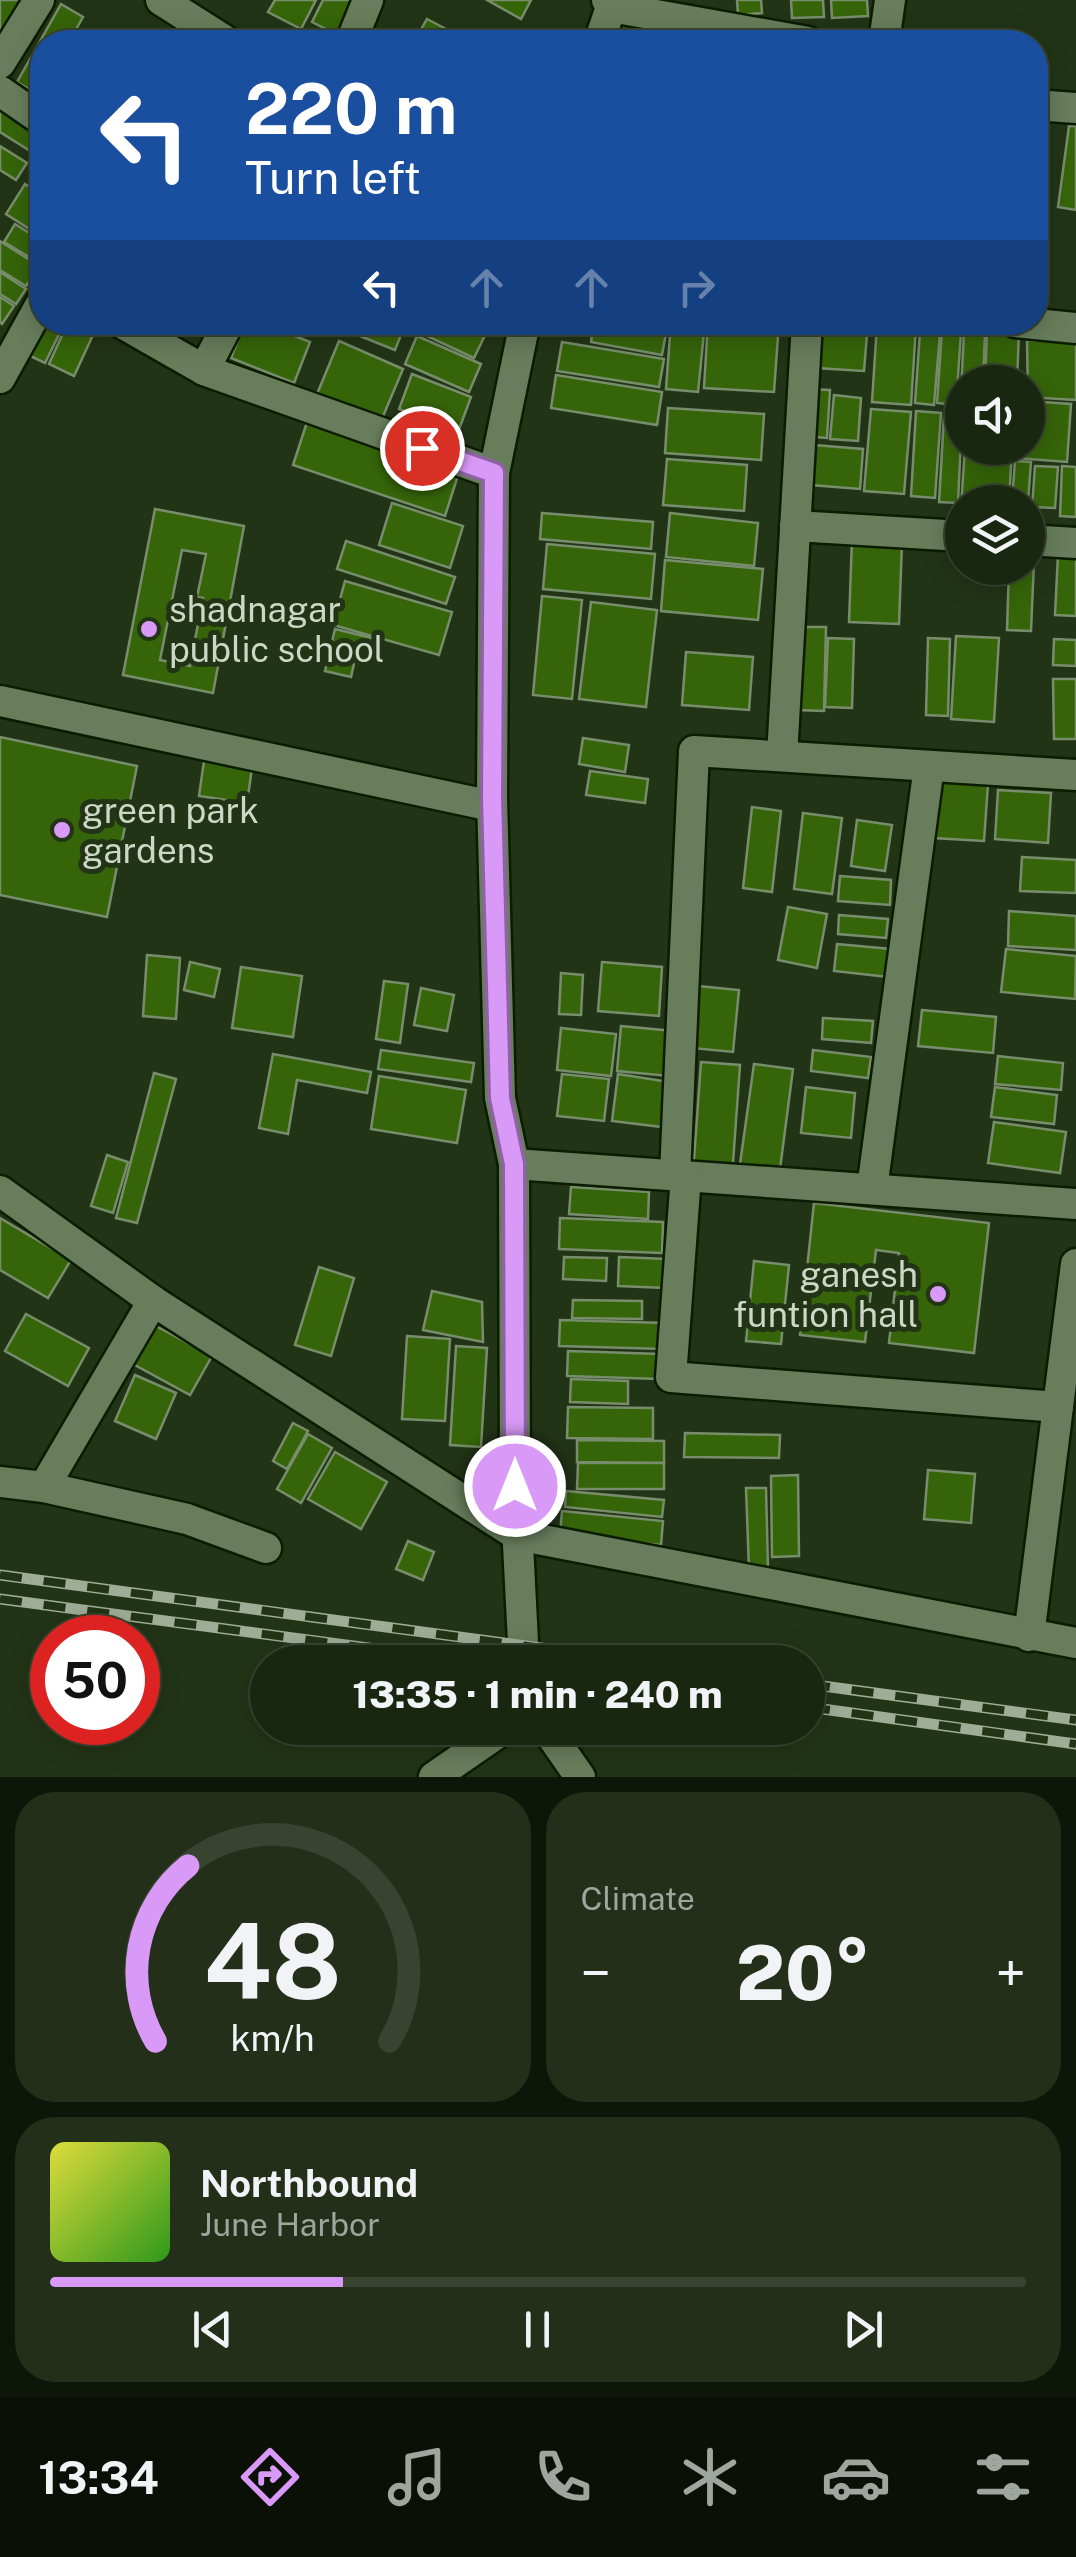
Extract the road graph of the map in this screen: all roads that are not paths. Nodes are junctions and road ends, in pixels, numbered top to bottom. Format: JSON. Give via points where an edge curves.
{"nodes":[{"id":1,"x":40,"y":0,"type":"edge"},
{"id":2,"x":160,"y":0,"type":"edge"},
{"id":3,"x":368,"y":0,"type":"edge"},
{"id":4,"x":890,"y":0,"type":"edge"},
{"id":5,"x":609,"y":4,"type":"edge"},
{"id":6,"x":208,"y":30,"type":"edge"},
{"id":7,"x":356,"y":30,"type":"edge"},
{"id":8,"x":603,"y":30,"type":"edge"},
{"id":9,"x":745,"y":30,"type":"edge"},
{"id":10,"x":886,"y":30,"type":"edge"},
{"id":11,"x":0,"y":63,"type":"edge"},
{"id":12,"x":0,"y":91,"type":"edge"},
{"id":13,"x":1048,"y":106,"type":"edge"},
{"id":14,"x":1076,"y":108,"type":"edge"},
{"id":15,"x":30,"y":112,"type":"edge"},
{"id":16,"x":30,"y":324,"type":"edge"},
{"id":17,"x":1048,"y":325,"type":"edge"},
{"id":18,"x":1076,"y":328,"type":"edge"},
{"id":19,"x":143,"y":335,"type":"edge"},
{"id":20,"x":222,"y":335,"type":"edge"},
{"id":21,"x":523,"y":335,"type":"edge"},
{"id":22,"x":806,"y":335,"type":"edge"},
{"id":23,"x":204,"y":370,"type":"junction"},
{"id":24,"x":0,"y":378,"type":"edge"},
{"id":25,"x":494,"y":473,"type":"junction"},
{"id":26,"x":795,"y":526,"type":"junction"},
{"id":27,"x":945,"y":535,"type":"edge"},
{"id":28,"x":1045,"y":541,"type":"edge"},
{"id":29,"x":1076,"y":543,"type":"edge"},
{"id":30,"x":0,"y":701,"type":"edge"},
{"id":31,"x":782,"y":756,"type":"junction"},
{"id":32,"x":929,"y":766,"type":"junction"},
{"id":33,"x":1076,"y":775,"type":"edge"},
{"id":34,"x":492,"y":806,"type":"junction"},
{"id":35,"x":514,"y":1164,"type":"junction"},
{"id":36,"x":680,"y":1175,"type":"junction"},
{"id":37,"x":872,"y":1189,"type":"junction"},
{"id":38,"x":0,"y":1192,"type":"edge"},
{"id":39,"x":1076,"y":1204,"type":"edge"},
{"id":40,"x":1076,"y":1264,"type":"edge"},
{"id":41,"x":153,"y":1301,"type":"junction"},
{"id":42,"x":1058,"y":1407,"type":"junction"},
{"id":43,"x":0,"y":1482,"type":"edge"},
{"id":44,"x":44,"y":1487,"type":"junction"},
{"id":45,"x":516,"y":1534,"type":"junction"},
{"id":46,"x":266,"y":1548,"type":"dead end"},
{"id":47,"x":1029,"y":1636,"type":"junction"},
{"id":48,"x":1076,"y":1643,"type":"edge"},
{"id":49,"x":523,"y":1645,"type":"edge"},
{"id":50,"x":480,"y":1745,"type":"edge"},
{"id":51,"x":558,"y":1745,"type":"edge"},
{"id":52,"x":434,"y":1777,"type":"edge"},
{"id":53,"x":580,"y":1777,"type":"edge"}],
"edges":[{"from":1,"to":11,"type":"street"},
{"from":2,"to":6,"type":"street"},
{"from":3,"to":7,"type":"street"},
{"from":4,"to":10,"type":"street"},
{"from":5,"to":8,"type":"street"},
{"from":5,"to":9,"type":"street"},
{"from":12,"to":15,"type":"street"},
{"from":13,"to":14,"type":"street"},
{"from":16,"to":24,"type":"street"},
{"from":17,"to":18,"type":"street"},
{"from":19,"to":23,"type":"street"},
{"from":20,"to":23,"type":"street"},
{"from":21,"to":25,"type":"street"},
{"from":22,"to":26,"type":"street"},
{"from":23,"to":25,"type":"street"},
{"from":25,"to":34,"type":"street"},
{"from":26,"to":27,"type":"street"},
{"from":26,"to":31,"type":"street"},
{"from":28,"to":29,"type":"street"},
{"from":30,"to":34,"type":"street"},
{"from":31,"to":32,"type":"street"},
{"from":31,"to":36,"type":"street","via":[[694,751]]},
{"from":32,"to":33,"type":"street"},
{"from":32,"to":37,"type":"street"},
{"from":34,"to":35,"type":"street","via":[[500,1098]]},
{"from":35,"to":36,"type":"street"},
{"from":35,"to":45,"type":"street"},
{"from":36,"to":37,"type":"street"},
{"from":36,"to":42,"type":"street","via":[[671,1378]]},
{"from":37,"to":39,"type":"street"},
{"from":38,"to":41,"type":"street"},
{"from":40,"to":42,"type":"street"},
{"from":41,"to":44,"type":"street"},
{"from":41,"to":45,"type":"street"},
{"from":42,"to":47,"type":"street"},
{"from":43,"to":44,"type":"street"},
{"from":44,"to":46,"type":"street","via":[[187,1519]]},
{"from":45,"to":47,"type":"street"},
{"from":45,"to":49,"type":"street"},
{"from":47,"to":48,"type":"street"},
{"from":50,"to":52,"type":"street"},
{"from":51,"to":53,"type":"street"}]}
